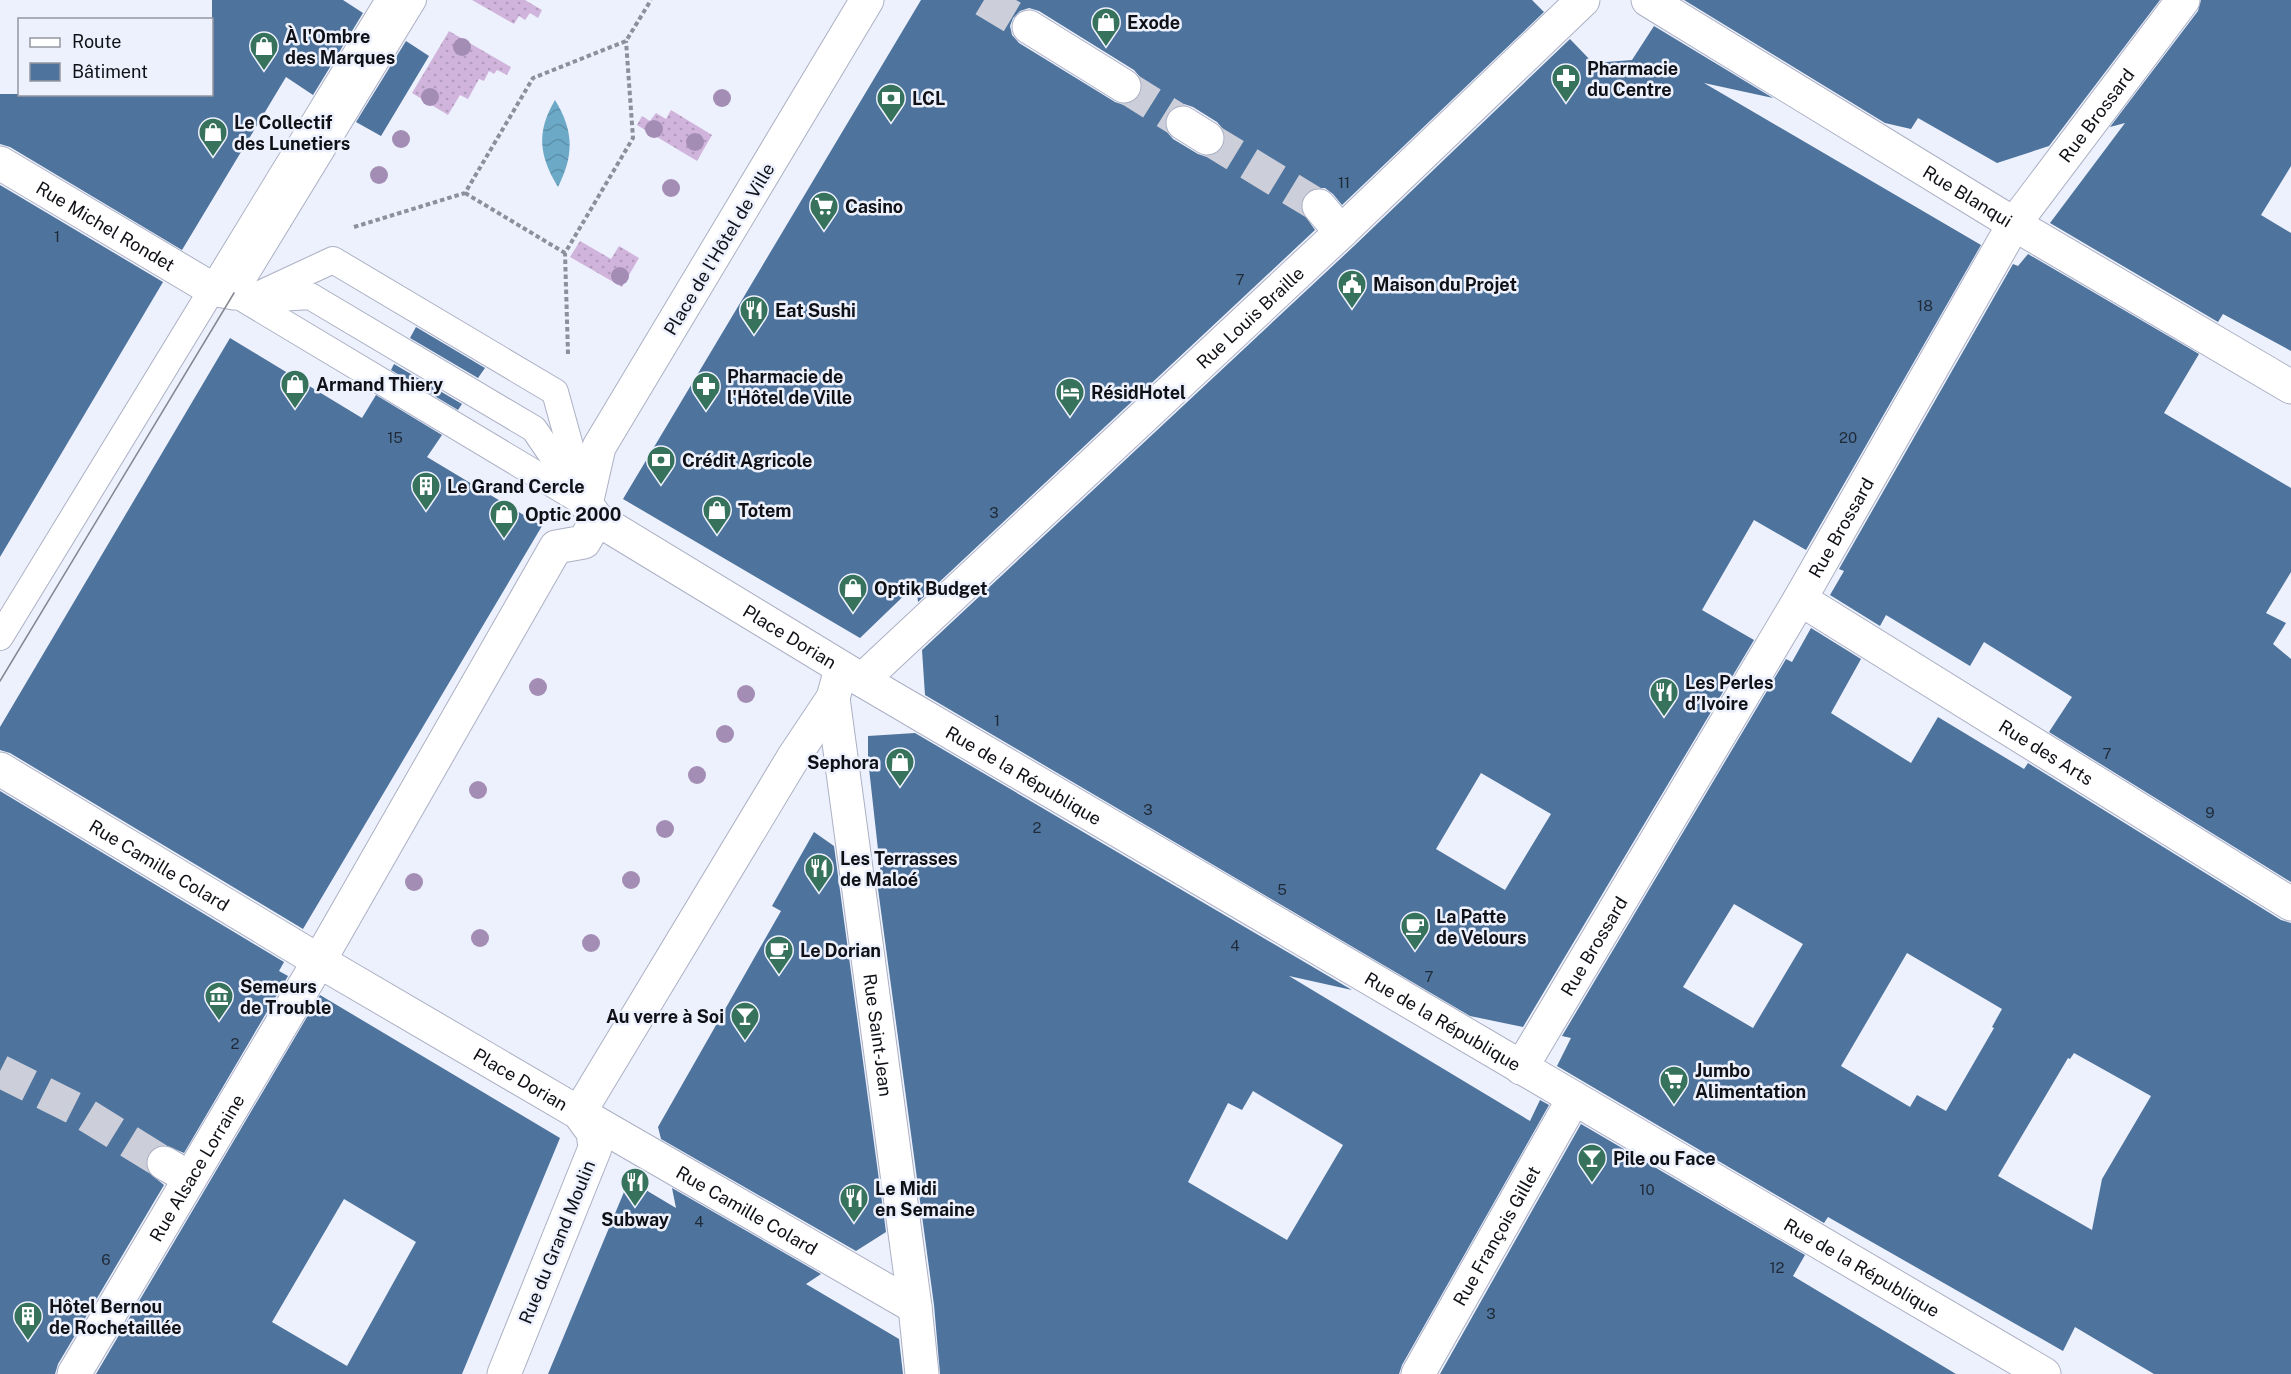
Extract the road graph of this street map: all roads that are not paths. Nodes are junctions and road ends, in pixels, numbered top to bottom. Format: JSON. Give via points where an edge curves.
{"nodes":[{"id":1,"x":389,"y":0,"type":"edge"},
{"id":2,"x":413,"y":0,"type":"edge"},
{"id":3,"x":867,"y":0,"type":"edge"},
{"id":4,"x":1583,"y":0,"type":"edge"},
{"id":5,"x":1648,"y":0,"type":"edge"},
{"id":6,"x":2182,"y":0,"type":"edge"},
{"id":7,"x":1029,"y":27,"type":"tunnel mouth"},
{"id":8,"x":1124,"y":86,"type":"tunnel mouth"},
{"id":9,"x":0,"y":163,"type":"edge"},
{"id":10,"x":1318,"y":206,"type":"tunnel mouth"},
{"id":11,"x":2014,"y":224,"type":"junction"},
{"id":12,"x":1341,"y":232,"type":"junction"},
{"id":13,"x":231,"y":294,"type":"junction"},
{"id":14,"x":2291,"y":387,"type":"edge"},
{"id":15,"x":592,"y":512,"type":"junction"},
{"id":16,"x":1800,"y":599,"type":"junction"},
{"id":17,"x":0,"y":637,"type":"edge"},
{"id":18,"x":846,"y":682,"type":"junction"},
{"id":19,"x":0,"y":769,"type":"edge"},
{"id":20,"x":2291,"y":904,"type":"edge"},
{"id":21,"x":319,"y":961,"type":"junction"},
{"id":22,"x":1521,"y":1068,"type":"junction"},
{"id":23,"x":1574,"y":1098,"type":"junction"},
{"id":24,"x":579,"y":1113,"type":"junction"},
{"id":25,"x":915,"y":1307,"type":"junction"},
{"id":26,"x":74,"y":1374,"type":"edge"},
{"id":27,"x":504,"y":1374,"type":"edge"},
{"id":28,"x":922,"y":1374,"type":"edge"},
{"id":29,"x":1418,"y":1374,"type":"edge"},
{"id":30,"x":2044,"y":1374,"type":"edge"}],
"edges":[{"from":1,"to":13,"type":"lane"},
{"from":2,"to":13,"type":"lane"},
{"from":3,"to":15,"type":"street","name":"Place de l'Hôtel de Ville","via":[[599,447]]},
{"from":4,"to":12,"type":"street","name":"Rue Louis Braille"},
{"from":5,"to":11,"type":"street","name":"Rue Blanqui"},
{"from":6,"to":11,"type":"street","name":"Rue Brossard"},
{"from":7,"to":8,"type":"street"},
{"from":9,"to":13,"type":"street","name":"Rue Michel Rondet"},
{"from":10,"to":12,"type":"street"},
{"from":11,"to":14,"type":"street","name":"Rue Blanqui"},
{"from":11,"to":16,"type":"street","name":"Rue Brossard"},
{"from":12,"to":18,"type":"street","name":"Rue Louis Braille"},
{"from":13,"to":15,"type":"lane"},
{"from":13,"to":15,"type":"lane","via":[[310,296],[534,429]]},
{"from":13,"to":15,"type":"lane","via":[[333,260],[536,380],[555,392]]},
{"from":13,"to":17,"type":"lane"},
{"from":15,"to":18,"type":"street","name":"Place Dorian"},
{"from":15,"to":21,"type":"street","via":[[584,542],[556,547]]},
{"from":16,"to":20,"type":"street","name":"Rue des Arts"},
{"from":16,"to":22,"type":"street","name":"Rue Brossard"},
{"from":18,"to":22,"type":"street","name":"Rue de la République"},
{"from":18,"to":24,"type":"street","name":"Place Dorian","via":[[793,758]]},
{"from":18,"to":25,"type":"street","name":"Rue Saint-Jean"},
{"from":19,"to":21,"type":"street","name":"Rue Camille Colard"},
{"from":21,"to":24,"type":"street","name":"Place Dorian"},
{"from":21,"to":26,"type":"street","name":"Rue Alsace Lorraine","via":[[177,1171]]},
{"from":22,"to":23,"type":"street","name":"Rue de la République"},
{"from":23,"to":29,"type":"street","name":"Rue François Gillet"},
{"from":23,"to":30,"type":"street","name":"Rue de la République"},
{"from":24,"to":25,"type":"street","name":"Rue Camille Colard"},
{"from":24,"to":27,"type":"street","name":"Rue du Grand Moulin","via":[[593,1132],[595,1148]]},
{"from":25,"to":28,"type":"street","name":"Rue Saint-Jean"}]}
